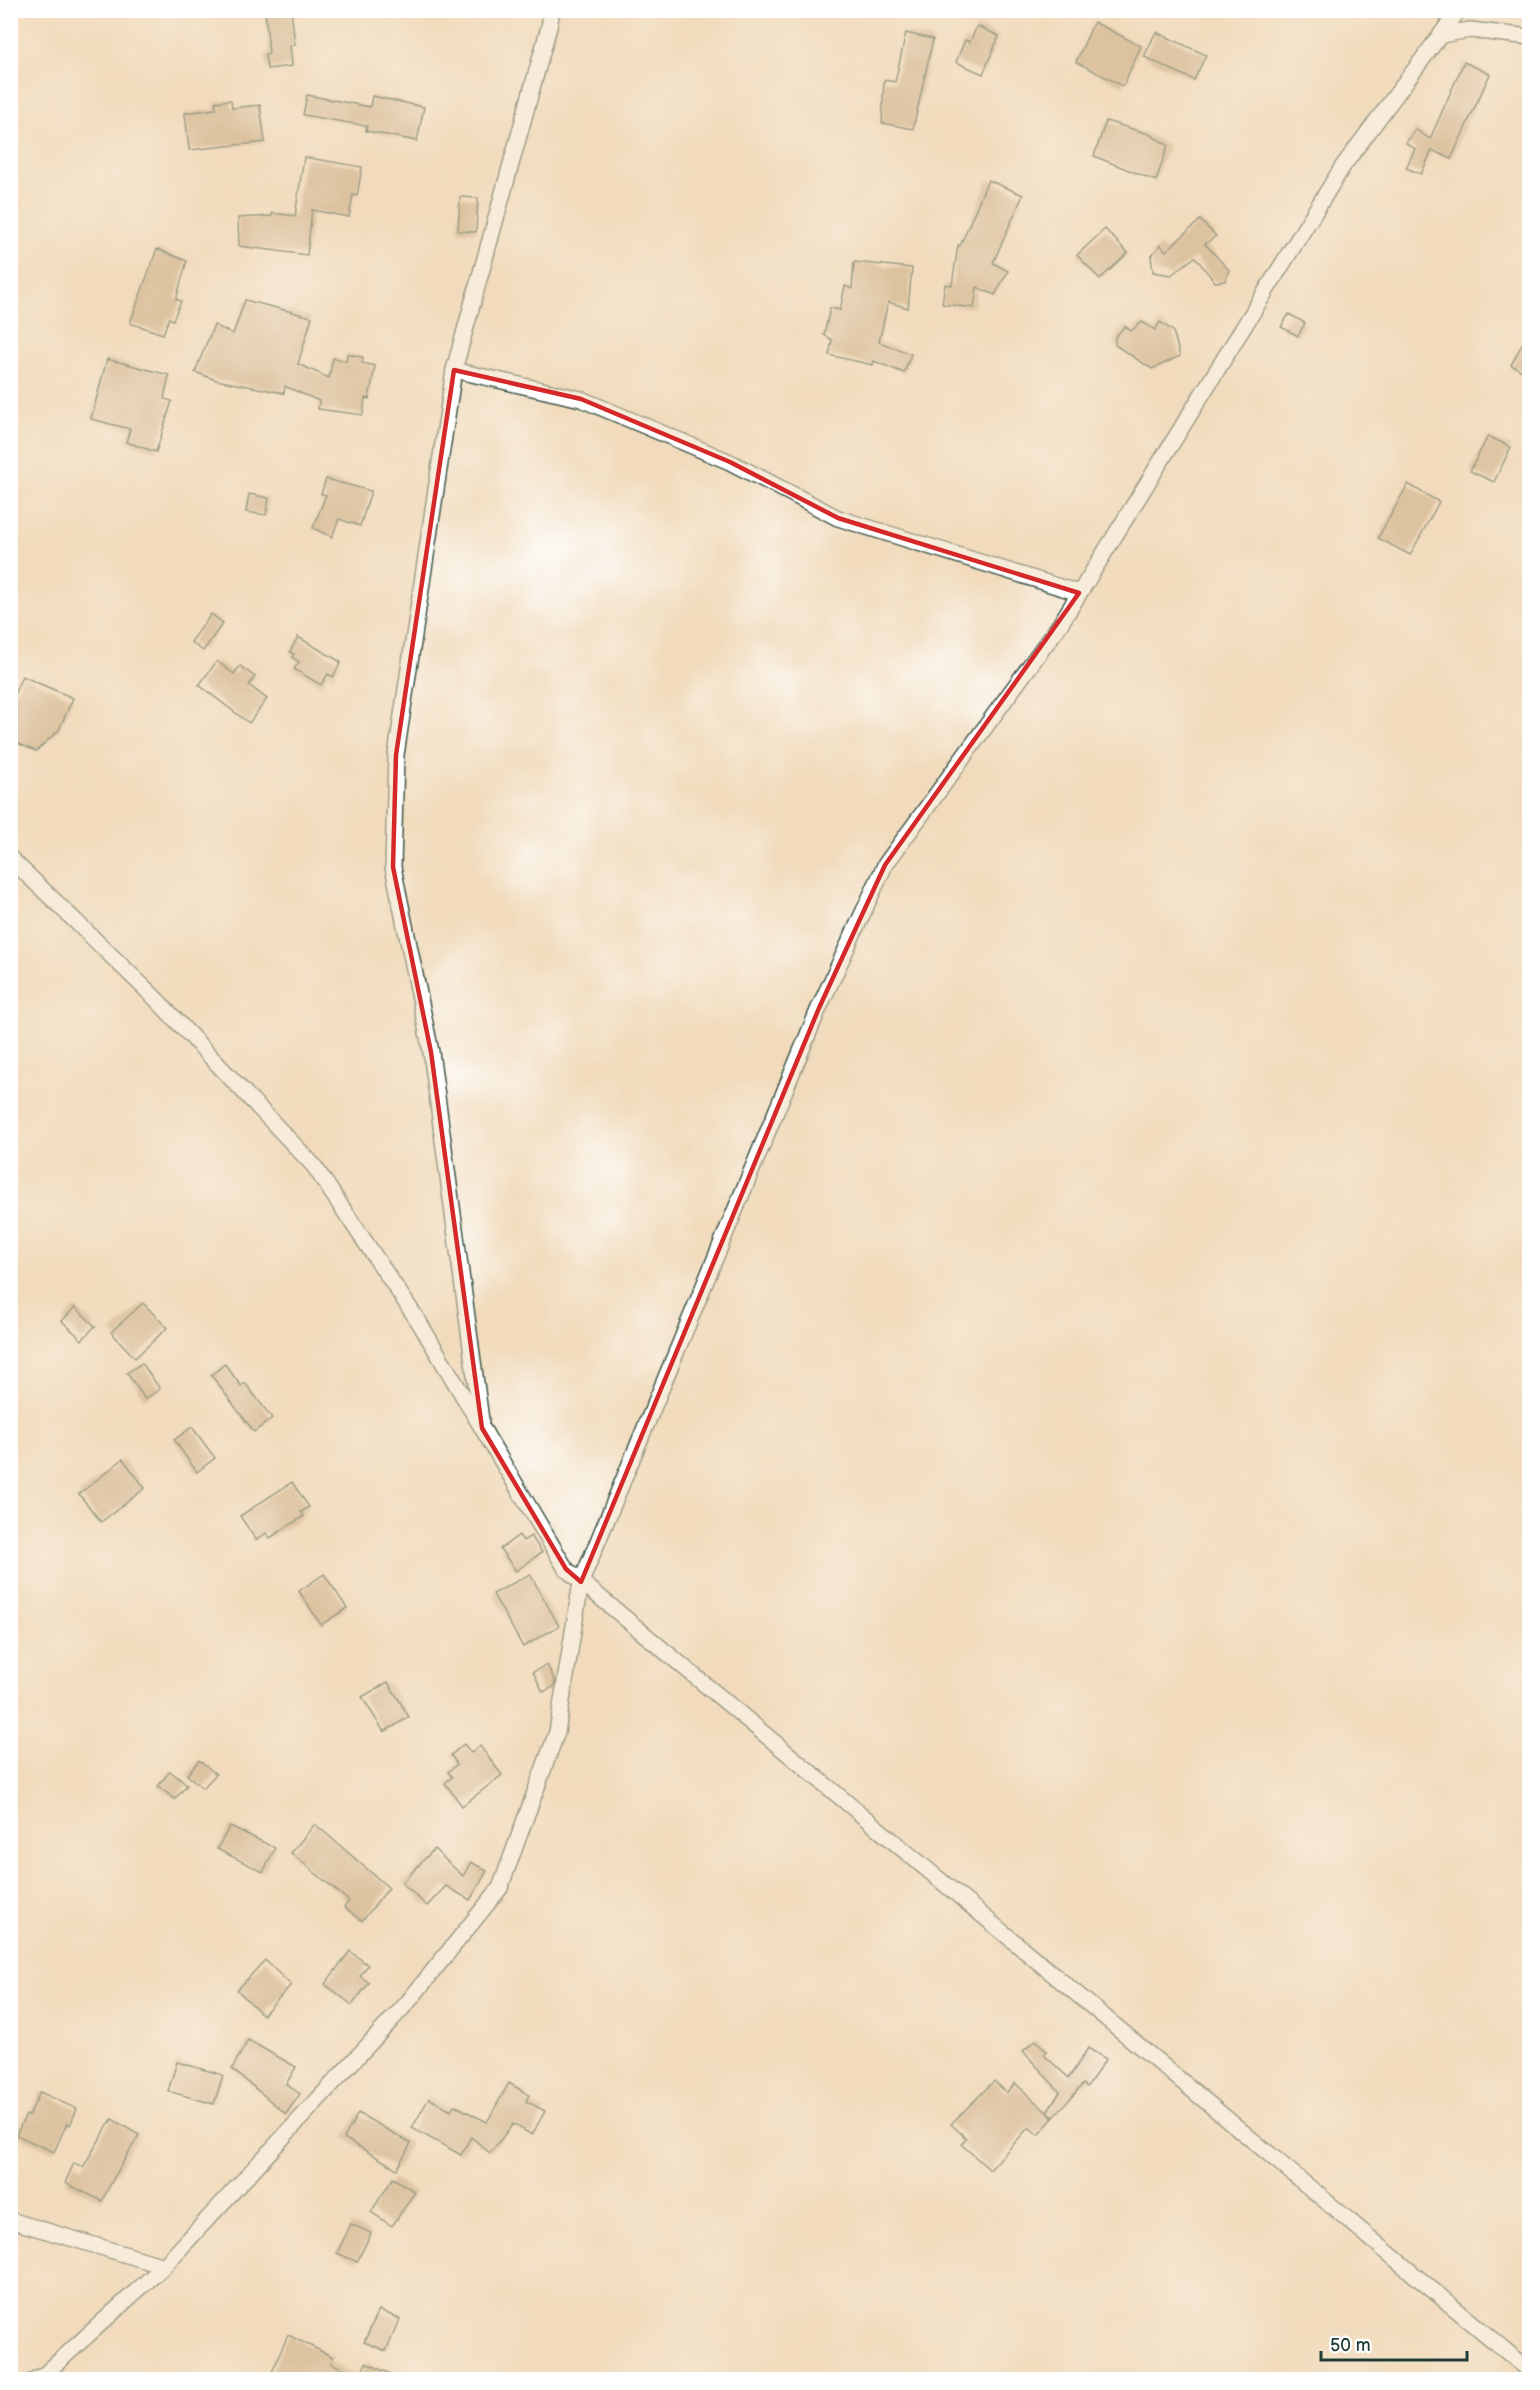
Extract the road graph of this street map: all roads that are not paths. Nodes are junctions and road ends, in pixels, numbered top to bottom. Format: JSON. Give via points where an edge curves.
{"nodes":[{"id":1,"x":552,"y":10,"type":"edge"},
{"id":2,"x":1459,"y":10,"type":"edge"},
{"id":3,"x":1441,"y":35,"type":"junction"},
{"id":4,"x":1530,"y":37,"type":"edge"},
{"id":5,"x":454,"y":370,"type":"junction"},
{"id":6,"x":1079,"y":593,"type":"junction"},
{"id":7,"x":10,"y":858,"type":"edge"},
{"id":8,"x":482,"y":1428,"type":"junction"},
{"id":9,"x":581,"y":1582,"type":"junction"},
{"id":10,"x":10,"y":2220,"type":"edge"},
{"id":11,"x":164,"y":2266,"type":"junction"},
{"id":12,"x":1530,"y":2371,"type":"edge"},
{"id":13,"x":34,"y":2379,"type":"edge"}],
"edges":[{"from":1,"to":5,"type":"street"},
{"from":2,"to":3,"type":"street"},
{"from":3,"to":4,"type":"street","via":[[1470,30]]},
{"from":3,"to":6,"type":"street","via":[[1343,166]]},
{"from":5,"to":6,"type":"street","via":[[581,399],[730,462],[838,518]]},
{"from":5,"to":8,"type":"street","via":[[396,756],[393,867],[431,1052]]},
{"from":6,"to":9,"type":"street","via":[[885,865],[819,1008]]},
{"from":7,"to":8,"type":"street","via":[[154,997],[314,1166],[419,1322]]},
{"from":8,"to":9,"type":"street","via":[[566,1569]]},
{"from":9,"to":11,"type":"street","via":[[557,1732],[500,1888],[408,2002]]},
{"from":9,"to":12,"type":"street"},
{"from":10,"to":11,"type":"street"},
{"from":11,"to":13,"type":"street","via":[[45,2374]]}]}
